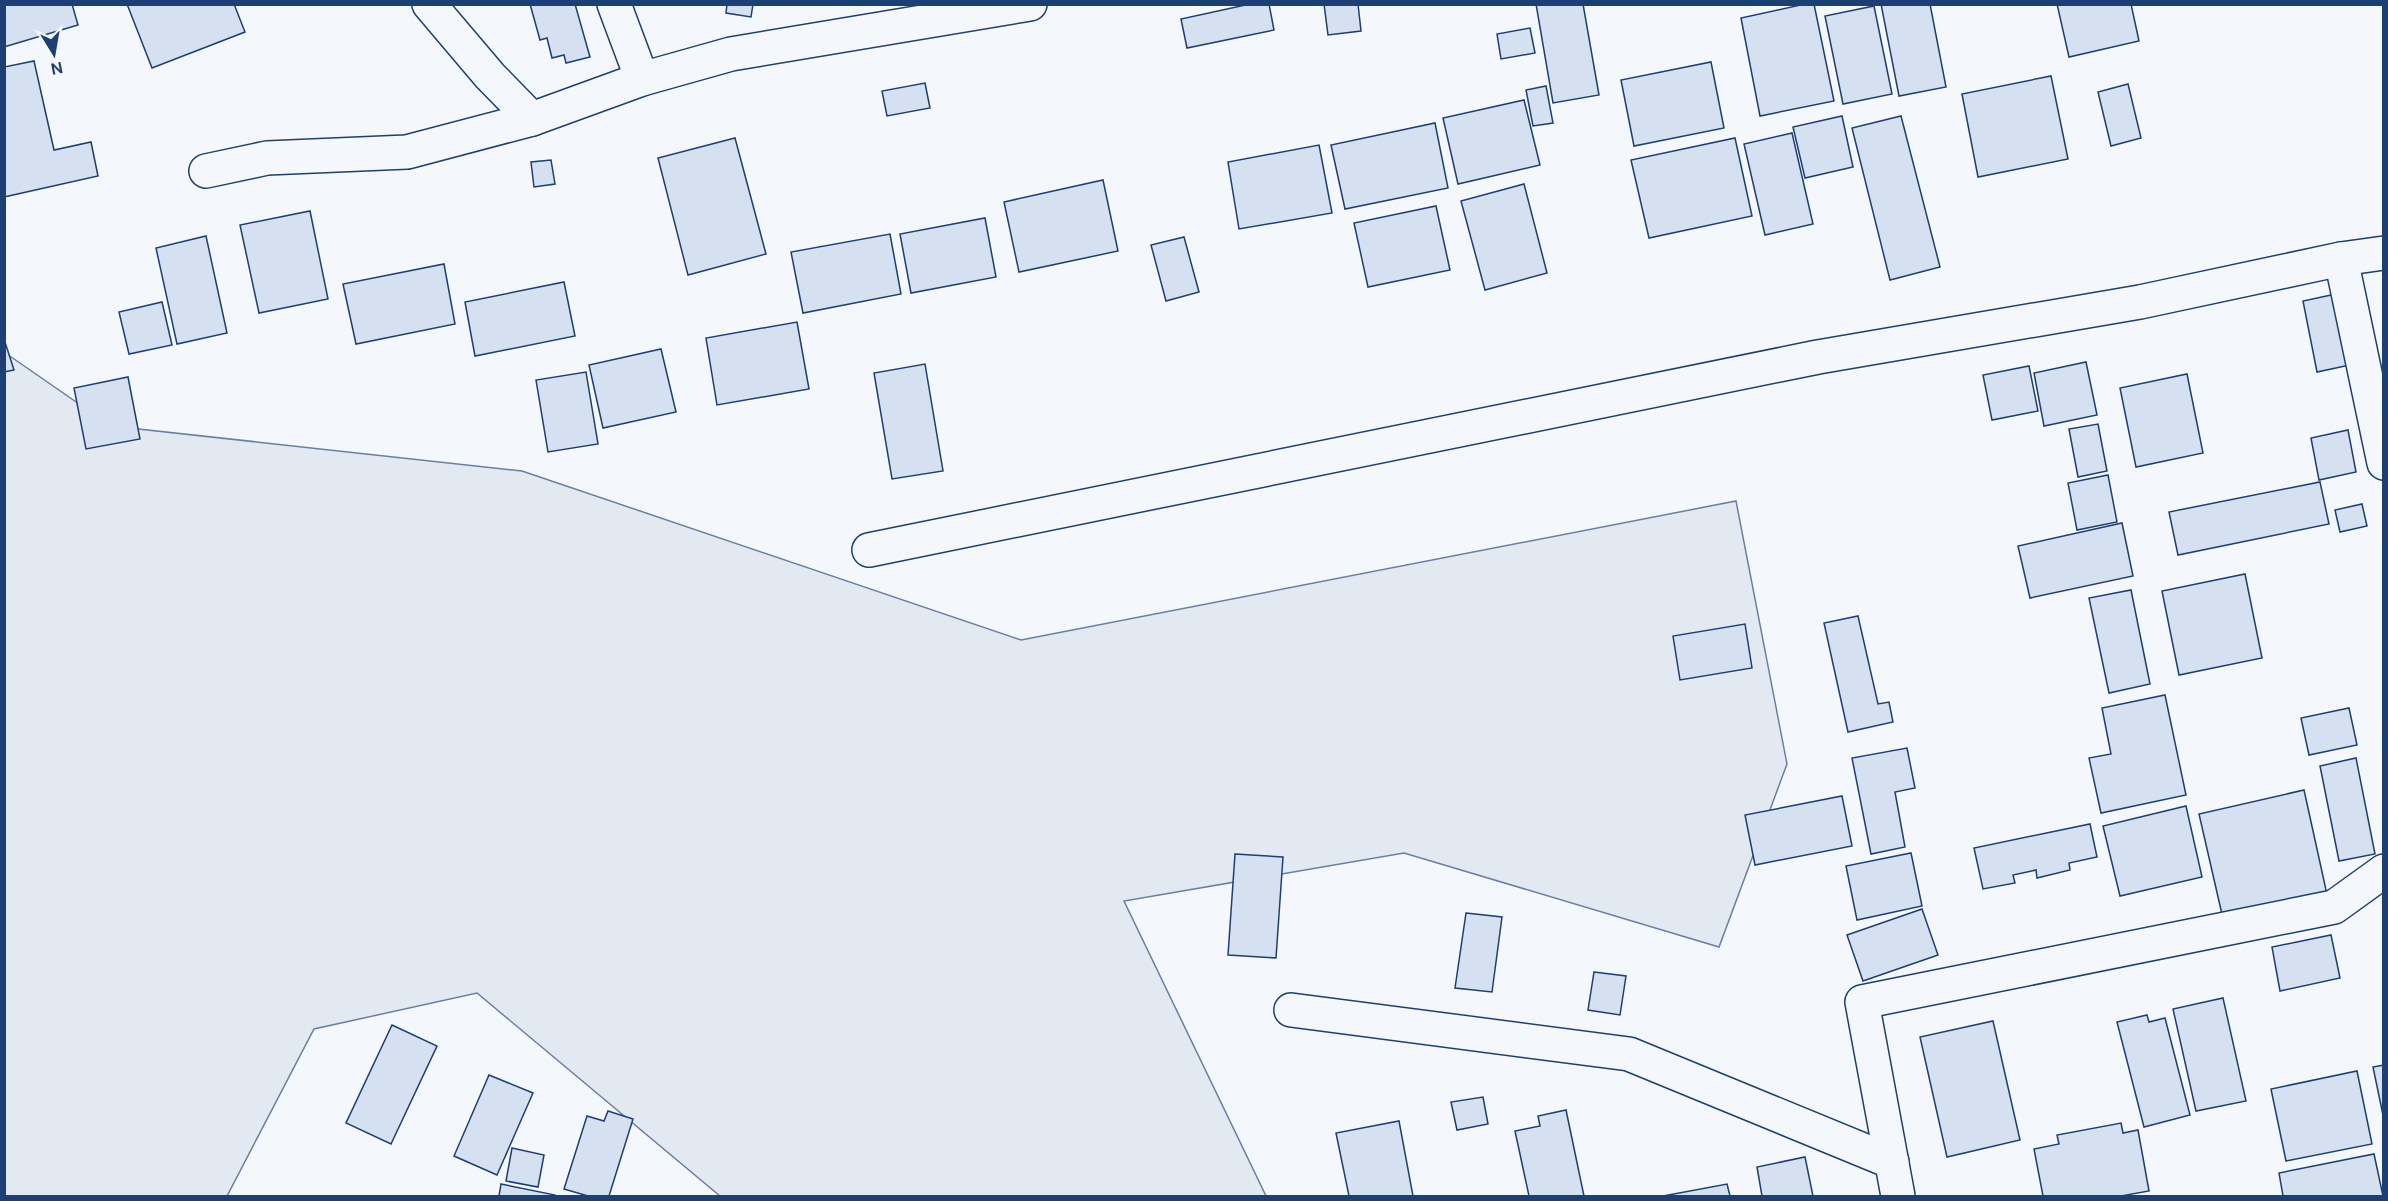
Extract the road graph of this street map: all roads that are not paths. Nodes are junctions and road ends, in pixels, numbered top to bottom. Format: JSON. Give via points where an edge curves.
{"nodes":[{"id":1,"x":429,"y":4,"type":"edge"},
{"id":2,"x":614,"y":4,"type":"edge"},
{"id":3,"x":1030,"y":4,"type":"edge"},
{"id":4,"x":642,"y":79,"type":"junction"},
{"id":5,"x":532,"y":119,"type":"junction"},
{"id":6,"x":206,"y":171,"type":"dead end"},
{"id":7,"x":2384,"y":254,"type":"edge"},
{"id":8,"x":2341,"y":259,"type":"junction"},
{"id":9,"x":2384,"y":462,"type":"edge"},
{"id":10,"x":869,"y":550,"type":"dead end"},
{"id":11,"x":2384,"y":871,"type":"edge"},
{"id":12,"x":1291,"y":1010,"type":"dead end"},
{"id":13,"x":1892,"y":1162,"type":"junction"},
{"id":14,"x":1898,"y":1197,"type":"edge"}],
"edges":[{"from":1,"to":5,"type":"street","via":[[489,76]]},
{"from":2,"to":4,"type":"street"},
{"from":3,"to":4,"type":"street","via":[[732,54]]},
{"from":4,"to":5,"type":"street"},
{"from":5,"to":6,"type":"street","via":[[407,152],[267,158]]},
{"from":7,"to":8,"type":"street"},
{"from":8,"to":9,"type":"street"},
{"from":8,"to":10,"type":"street","via":[[2140,302],[1818,357]]},
{"from":11,"to":13,"type":"street","via":[[2334,907],[1862,1002]]},
{"from":12,"to":13,"type":"street","via":[[1629,1054]]},
{"from":13,"to":14,"type":"street"}]}
